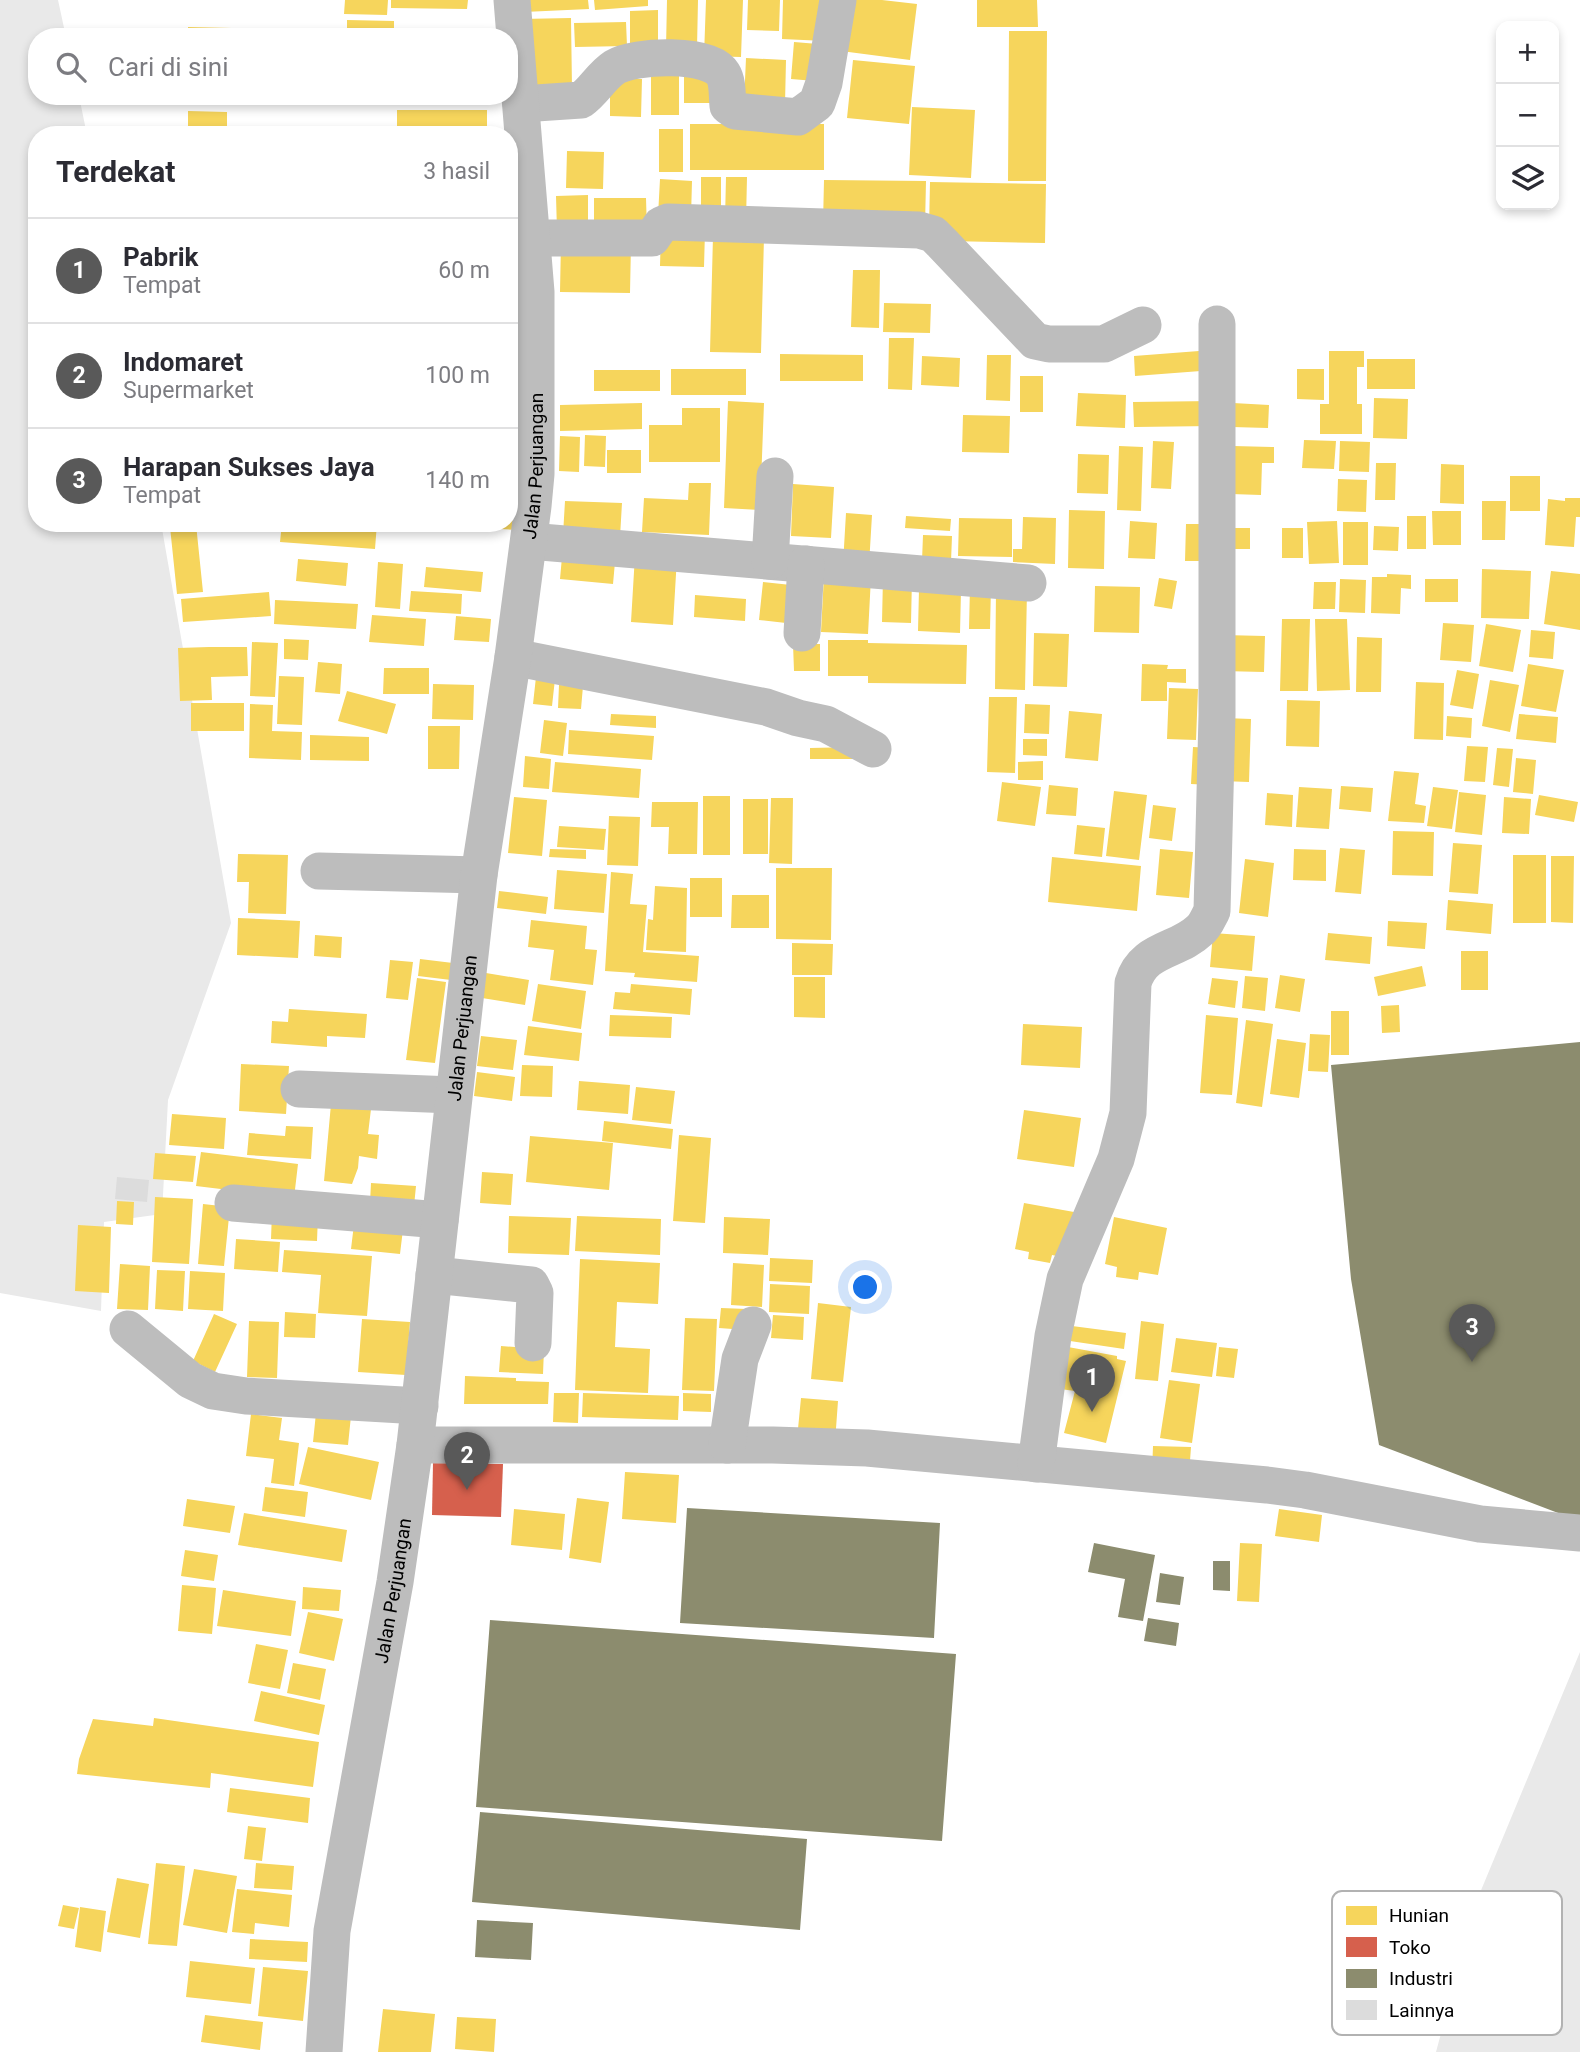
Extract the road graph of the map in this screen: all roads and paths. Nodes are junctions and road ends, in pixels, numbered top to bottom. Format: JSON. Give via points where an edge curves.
{"nodes":[{"id":1,"x":512,"y":0,"type":"edge"},
{"id":2,"x":838,"y":0,"type":"edge"},
{"id":3,"x":514,"y":28,"type":"edge"},
{"id":4,"x":518,"y":69,"type":"edge"},
{"id":5,"x":521,"y":104,"type":"junction"},
{"id":6,"x":526,"y":255,"type":"edge"},
{"id":7,"x":1217,"y":324,"type":"dead end"},
{"id":8,"x":1143,"y":325,"type":"dead end"},
{"id":9,"x":775,"y":476,"type":"dead end"},
{"id":10,"x":529,"y":541,"type":"junction"},
{"id":11,"x":770,"y":561,"type":"junction"},
{"id":12,"x":806,"y":564,"type":"junction"},
{"id":13,"x":1028,"y":583,"type":"dead end"},
{"id":14,"x":802,"y":633,"type":"dead end"},
{"id":15,"x":513,"y":657,"type":"junction"},
{"id":16,"x":873,"y":749,"type":"dead end"},
{"id":17,"x":319,"y":871,"type":"dead end"},
{"id":18,"x":479,"y":875,"type":"junction"},
{"id":19,"x":299,"y":1089,"type":"dead end"},
{"id":20,"x":453,"y":1095,"type":"junction"},
{"id":21,"x":233,"y":1203,"type":"dead end"},
{"id":22,"x":440,"y":1220,"type":"junction"},
{"id":23,"x":434,"y":1275,"type":"junction"},
{"id":24,"x":753,"y":1325,"type":"dead end"},
{"id":25,"x":128,"y":1329,"type":"dead end"},
{"id":26,"x":533,"y":1343,"type":"dead end"},
{"id":27,"x":420,"y":1406,"type":"junction"},
{"id":28,"x":415,"y":1445,"type":"junction"},
{"id":29,"x":727,"y":1445,"type":"junction"},
{"id":30,"x":1036,"y":1464,"type":"junction"},
{"id":31,"x":1580,"y":1533,"type":"edge"},
{"id":32,"x":324,"y":2052,"type":"edge"}],
"edges":[{"from":1,"to":3,"type":"street","name":"Jalan Perjuangan"},
{"from":2,"to":5,"type":"street","via":[[824,83],[817,103],[798,117],[735,111],[728,106],[725,78],[716,67],[659,58],[633,59],[616,67],[581,100]]},
{"from":4,"to":5,"type":"street","name":"Jalan Perjuangan"},
{"from":5,"to":6,"type":"street","name":"Jalan Perjuangan"},
{"from":6,"to":8,"type":"street","via":[[652,238],[668,222],[919,230],[933,234],[1035,341],[1104,344]]},
{"from":6,"to":10,"type":"street","name":"Jalan Perjuangan","via":[[537,323],[536,474]]},
{"from":7,"to":30,"type":"street","via":[[1212,911],[1198,932],[1144,961],[1137,970],[1128,1114],[1115,1159],[1065,1279]]},
{"from":9,"to":11,"type":"street"},
{"from":10,"to":11,"type":"street"},
{"from":10,"to":15,"type":"street","name":"Jalan Perjuangan"},
{"from":11,"to":12,"type":"street"},
{"from":12,"to":13,"type":"street"},
{"from":12,"to":14,"type":"street"},
{"from":15,"to":16,"type":"street","via":[[766,707],[826,724]]},
{"from":15,"to":18,"type":"street","name":"Jalan Perjuangan"},
{"from":17,"to":18,"type":"street"},
{"from":18,"to":20,"type":"street","name":"Jalan Perjuangan"},
{"from":19,"to":20,"type":"street"},
{"from":20,"to":22,"type":"street","name":"Jalan Perjuangan"},
{"from":21,"to":22,"type":"street"},
{"from":22,"to":23,"type":"street","name":"Jalan Perjuangan"},
{"from":23,"to":26,"type":"street","via":[[531,1285],[535,1293]]},
{"from":23,"to":27,"type":"street","name":"Jalan Perjuangan"},
{"from":24,"to":29,"type":"street","via":[[740,1359]]},
{"from":25,"to":27,"type":"street","via":[[190,1380],[214,1391]]},
{"from":27,"to":28,"type":"street","name":"Jalan Perjuangan"},
{"from":28,"to":29,"type":"street"},
{"from":28,"to":32,"type":"street","name":"Jalan Perjuangan","via":[[332,1931]]},
{"from":29,"to":30,"type":"street","via":[[867,1448]]},
{"from":30,"to":31,"type":"street","via":[[1280,1487],[1479,1524]]}]}
